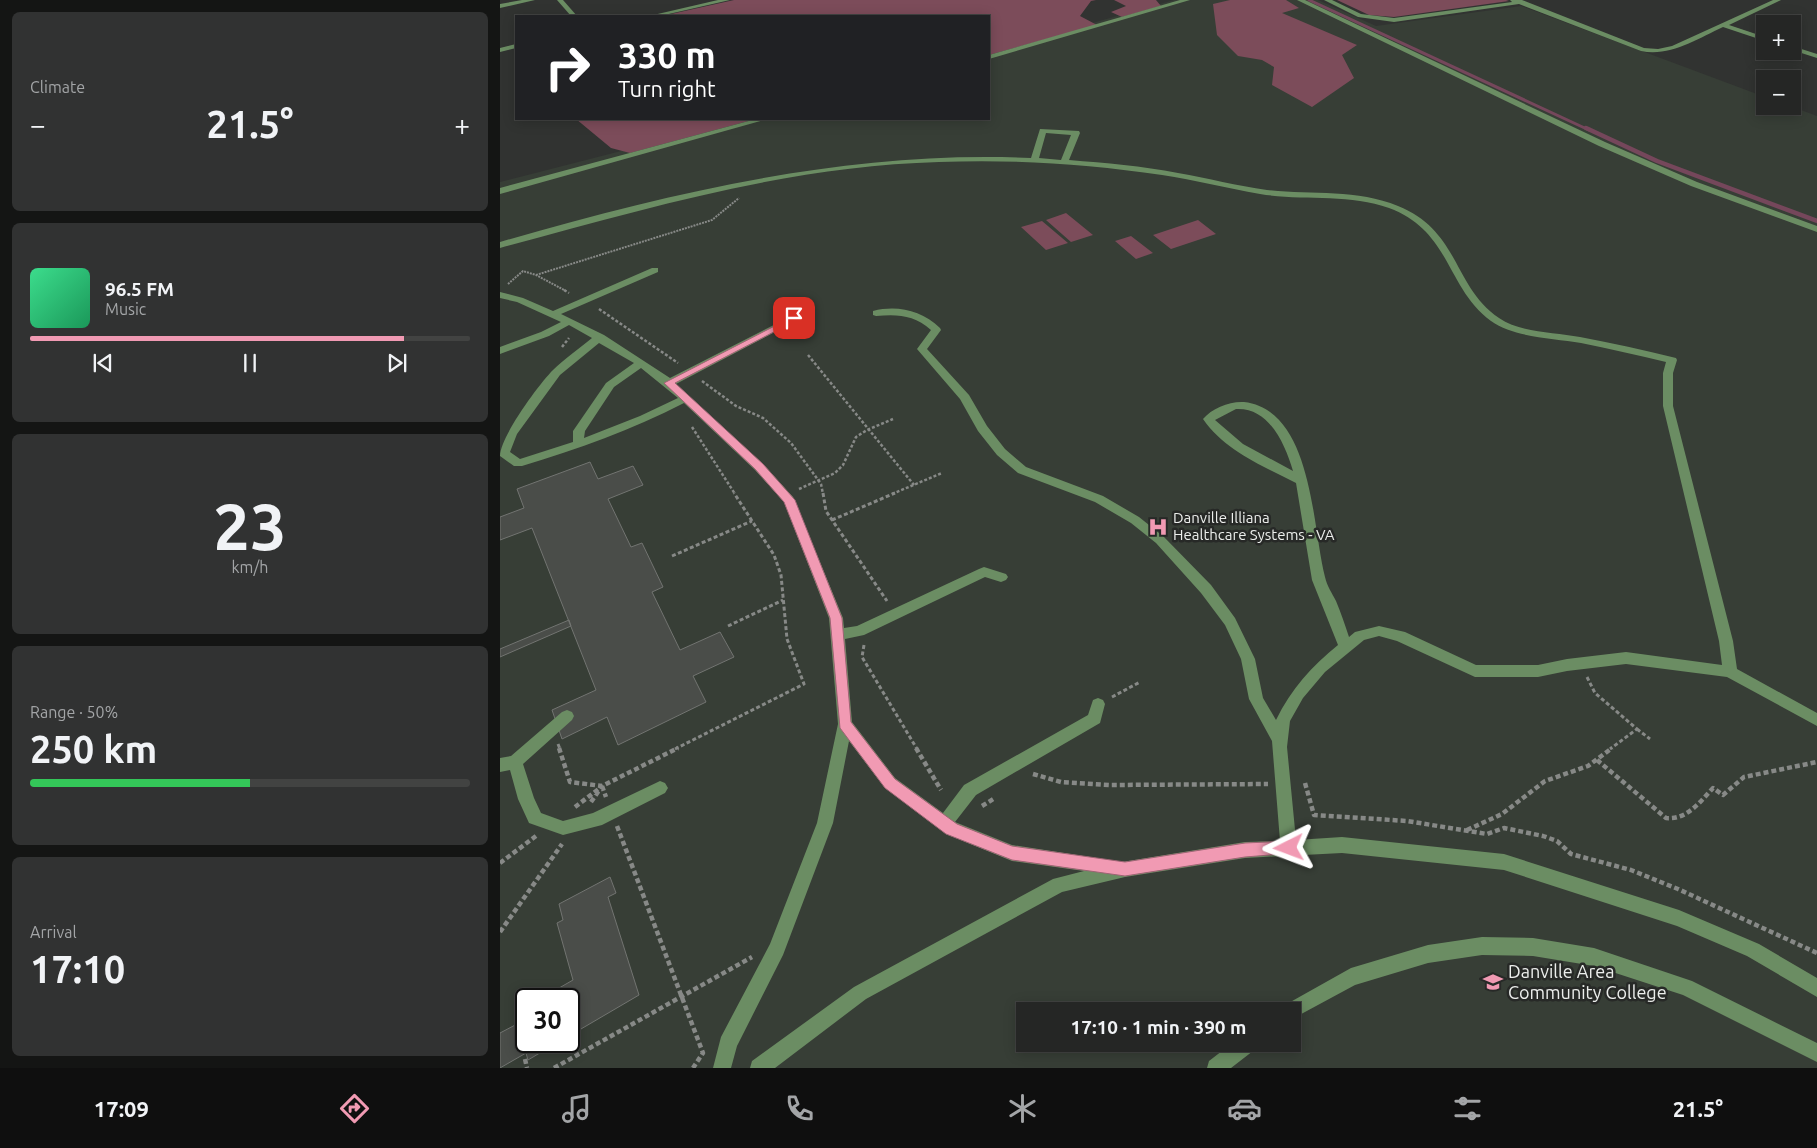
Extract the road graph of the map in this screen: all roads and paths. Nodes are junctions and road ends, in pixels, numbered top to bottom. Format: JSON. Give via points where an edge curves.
{"nodes":[{"id":1,"x":532,"y":0,"type":"edge"},
{"id":2,"x":560,"y":0,"type":"edge"},
{"id":3,"x":727,"y":0,"type":"edge"},
{"id":4,"x":1187,"y":0,"type":"edge"},
{"id":5,"x":1300,"y":0,"type":"edge"},
{"id":6,"x":1327,"y":0,"type":"edge"},
{"id":7,"x":1513,"y":0,"type":"edge"},
{"id":8,"x":1537,"y":0,"type":"edge"},
{"id":9,"x":1778,"y":0,"type":"edge"},
{"id":10,"x":1520,"y":3,"type":"junction"},
{"id":11,"x":500,"y":6,"type":"edge"},
{"id":12,"x":573,"y":15,"type":"edge"},
{"id":13,"x":657,"y":15,"type":"edge"},
{"id":14,"x":1723,"y":25,"type":"junction"},
{"id":15,"x":1756,"y":36,"type":"edge"},
{"id":16,"x":515,"y":46,"type":"edge"},
{"id":17,"x":500,"y":50,"type":"edge"},
{"id":18,"x":1801,"y":51,"type":"edge"},
{"id":19,"x":1817,"y":56,"type":"edge"},
{"id":20,"x":990,"y":57,"type":"edge"},
{"id":21,"x":760,"y":120,"type":"edge"},
{"id":22,"x":1034,"y":161,"type":"junction"},
{"id":23,"x":1064,"y":163,"type":"junction"},
{"id":24,"x":500,"y":191,"type":"edge"},
{"id":25,"x":744,"y":194,"type":"dead end"},
{"id":26,"x":1817,"y":229,"type":"edge"},
{"id":27,"x":500,"y":245,"type":"edge"},
{"id":28,"x":655,"y":270,"type":"dead end"},
{"id":29,"x":536,"y":275,"type":"dead end"},
{"id":30,"x":500,"y":294,"type":"edge"},
{"id":31,"x":806,"y":312,"type":"dead end"},
{"id":32,"x":876,"y":313,"type":"dead end"},
{"id":33,"x":554,"y":314,"type":"junction"},
{"id":34,"x":568,"y":322,"type":"junction"},
{"id":35,"x":600,"y":337,"type":"junction"},
{"id":36,"x":500,"y":351,"type":"edge"},
{"id":37,"x":808,"y":355,"type":"dead end"},
{"id":38,"x":641,"y":363,"type":"junction"},
{"id":39,"x":696,"y":376,"type":"dead end"},
{"id":40,"x":669,"y":383,"type":"junction"},
{"id":41,"x":684,"y":399,"type":"junction"},
{"id":42,"x":893,"y":420,"type":"dead end"},
{"id":43,"x":692,"y":426,"type":"dead end"},
{"id":44,"x":868,"y":429,"type":"junction"},
{"id":45,"x":578,"y":445,"type":"junction"},
{"id":46,"x":942,"y":473,"type":"dead end"},
{"id":47,"x":1300,"y":480,"type":"junction"},
{"id":48,"x":819,"y":481,"type":"junction"},
{"id":49,"x":914,"y":485,"type":"junction"},
{"id":50,"x":799,"y":489,"type":"dead end"},
{"id":51,"x":832,"y":520,"type":"junction"},
{"id":52,"x":752,"y":521,"type":"junction"},
{"id":53,"x":672,"y":556,"type":"dead end"},
{"id":54,"x":1001,"y":576,"type":"dead end"},
{"id":55,"x":783,"y":600,"type":"junction"},
{"id":56,"x":882,"y":606,"type":"dead end"},
{"id":57,"x":728,"y":626,"type":"dead end"},
{"id":58,"x":837,"y":635,"type":"junction"},
{"id":59,"x":865,"y":640,"type":"dead end"},
{"id":60,"x":1346,"y":647,"type":"junction"},
{"id":61,"x":1580,"y":663,"type":"junction"},
{"id":62,"x":1730,"y":672,"type":"junction"},
{"id":63,"x":1140,"y":682,"type":"dead end"},
{"id":64,"x":1098,"y":704,"type":"joint"},
{"id":65,"x":567,"y":716,"type":"dead end"},
{"id":66,"x":1817,"y":720,"type":"edge"},
{"id":67,"x":845,"y":724,"type":"junction"},
{"id":68,"x":553,"y":729,"type":"junction"},
{"id":69,"x":1637,"y":729,"type":"junction"},
{"id":70,"x":1650,"y":739,"type":"dead end"},
{"id":71,"x":1280,"y":741,"type":"junction"},
{"id":72,"x":1597,"y":760,"type":"junction"},
{"id":73,"x":1817,"y":762,"type":"edge"},
{"id":74,"x":508,"y":764,"type":"edge"},
{"id":75,"x":1025,"y":779,"type":"dead end"},
{"id":76,"x":1271,"y":784,"type":"dead end"},
{"id":77,"x":602,"y":786,"type":"junction"},
{"id":78,"x":660,"y":788,"type":"dead end"},
{"id":79,"x":941,"y":790,"type":"dead end"},
{"id":80,"x":1002,"y":793,"type":"dead end"},
{"id":81,"x":979,"y":808,"type":"dead end"},
{"id":82,"x":612,"y":812,"type":"junction"},
{"id":83,"x":944,"y":824,"type":"junction"},
{"id":84,"x":575,"y":825,"type":"junction"},
{"id":85,"x":1466,"y":830,"type":"dead end"},
{"id":86,"x":1289,"y":848,"type":"junction"},
{"id":87,"x":1125,"y":869,"type":"junction"},
{"id":88,"x":500,"y":932,"type":"edge"},
{"id":89,"x":755,"y":956,"type":"dead end"},
{"id":90,"x":1817,"y":988,"type":"edge"},
{"id":91,"x":681,"y":997,"type":"junction"},
{"id":92,"x":1301,"y":1005,"type":"edge"},
{"id":93,"x":1236,"y":1052,"type":"edge"},
{"id":94,"x":1817,"y":1053,"type":"edge"},
{"id":95,"x":524,"y":1059,"type":"dead end"},
{"id":96,"x":527,"y":1068,"type":"edge"},
{"id":97,"x":554,"y":1068,"type":"edge"},
{"id":98,"x":693,"y":1068,"type":"edge"},
{"id":99,"x":722,"y":1068,"type":"edge"},
{"id":100,"x":759,"y":1068,"type":"edge"},
{"id":101,"x":1216,"y":1068,"type":"edge"}],
"edges":[{"from":1,"to":11,"type":"street"},
{"from":2,"to":12,"type":"street"},
{"from":3,"to":13,"type":"street"},
{"from":4,"to":20,"type":"street"},
{"from":5,"to":26,"type":"street","via":[[1602,144],[1694,184]]},
{"from":6,"to":10,"type":"street","via":[[1360,16],[1394,20]]},
{"from":7,"to":10,"type":"street"},
{"from":8,"to":10,"type":"street"},
{"from":9,"to":14,"type":"street"},
{"from":10,"to":14,"type":"street","via":[[1643,50],[1674,47]]},
{"from":14,"to":15,"type":"street"},
{"from":16,"to":17,"type":"street"},
{"from":18,"to":19,"type":"street"},
{"from":21,"to":24,"type":"street"},
{"from":22,"to":23,"type":"street"},
{"from":22,"to":23,"type":"street","via":[[1043,131],[1076,133]]},
{"from":22,"to":27,"type":"street","via":[[904,161],[779,177],[608,213]]},
{"from":23,"to":62,"type":"street","via":[[1174,174],[1265,192],[1359,198],[1394,208],[1429,227],[1452,257],[1479,306],[1496,320],[1515,329],[1672,360],[1668,373],[1668,406],[1726,640]]},
{"from":25,"to":29,"type":"path","via":[[712,220]]},
{"from":28,"to":33,"type":"street"},
{"from":30,"to":33,"type":"street"},
{"from":31,"to":40,"type":"street"},
{"from":32,"to":71,"type":"street","via":[[899,311],[925,318],[936,330],[922,349],[965,397],[982,428],[1022,470],[1099,500],[1135,520],[1160,540],[1206,589],[1230,622],[1248,659],[1256,699]]},
{"from":33,"to":34,"type":"street"},
{"from":34,"to":35,"type":"street"},
{"from":34,"to":36,"type":"street"},
{"from":35,"to":38,"type":"street"},
{"from":35,"to":45,"type":"street","via":[[556,373],[512,434],[504,453],[518,463]]},
{"from":37,"to":44,"type":"path"},
{"from":38,"to":40,"type":"street"},
{"from":38,"to":45,"type":"street","via":[[610,385],[579,431]]},
{"from":39,"to":48,"type":"path","via":[[736,406],[763,418],[790,443]]},
{"from":40,"to":41,"type":"street"},
{"from":41,"to":45,"type":"street","via":[[649,418]]},
{"from":41,"to":58,"type":"street","via":[[759,467],[789,500],[836,618]]},
{"from":42,"to":44,"type":"path"},
{"from":43,"to":52,"type":"path"},
{"from":44,"to":48,"type":"path","via":[[852,441],[839,470]]},
{"from":44,"to":49,"type":"path"},
{"from":46,"to":49,"type":"path"},
{"from":47,"to":47,"type":"street","via":[[1289,442],[1261,411],[1232,405],[1222,408],[1209,419],[1216,430],[1234,443]]},
{"from":47,"to":60,"type":"street","via":[[1318,578]]},
{"from":48,"to":50,"type":"path"},
{"from":48,"to":51,"type":"path","via":[[826,511]]},
{"from":49,"to":51,"type":"path"},
{"from":51,"to":56,"type":"path","via":[[888,603]]},
{"from":52,"to":53,"type":"path"},
{"from":52,"to":55,"type":"path","via":[[774,555],[781,575]]},
{"from":54,"to":58,"type":"street","via":[[984,572],[859,631]]},
{"from":55,"to":57,"type":"path"},
{"from":55,"to":77,"type":"path","via":[[787,639],[804,684]]},
{"from":58,"to":67,"type":"street"},
{"from":59,"to":79,"type":"path","via":[[862,657]]},
{"from":60,"to":61,"type":"street","via":[[1360,636],[1379,631],[1400,636],[1475,671],[1538,671]]},
{"from":60,"to":71,"type":"street","via":[[1320,668],[1298,694],[1282,720]]},
{"from":61,"to":62,"type":"street","via":[[1626,658]]},
{"from":61,"to":69,"type":"path","via":[[1595,693]]},
{"from":62,"to":66,"type":"street"},
{"from":63,"to":64,"type":"path"},
{"from":64,"to":83,"type":"street","via":[[1095,720],[970,790]]},
{"from":65,"to":68,"type":"street"},
{"from":67,"to":83,"type":"street","via":[[890,783]]},
{"from":67,"to":99,"type":"street","via":[[825,823],[777,949],[728,1044]]},
{"from":68,"to":74,"type":"street"},
{"from":68,"to":77,"type":"path","via":[[570,782]]},
{"from":69,"to":70,"type":"path"},
{"from":69,"to":72,"type":"path"},
{"from":71,"to":86,"type":"street"},
{"from":72,"to":73,"type":"path","via":[[1666,818],[1673,820],[1713,788],[1723,795],[1744,777]]},
{"from":72,"to":85,"type":"path","via":[[1545,781],[1502,814]]},
{"from":74,"to":84,"type":"street","via":[[535,818],[563,828]]},
{"from":75,"to":76,"type":"path","via":[[1033,774],[1061,782],[1109,785]]},
{"from":77,"to":82,"type":"path"},
{"from":77,"to":84,"type":"path"},
{"from":78,"to":82,"type":"street"},
{"from":80,"to":81,"type":"path"},
{"from":82,"to":84,"type":"street"},
{"from":82,"to":91,"type":"path"},
{"from":83,"to":87,"type":"street","via":[[1012,853]]},
{"from":84,"to":88,"type":"path"},
{"from":86,"to":87,"type":"street","via":[[1245,850]]},
{"from":86,"to":90,"type":"street","via":[[1342,845],[1504,862],[1679,918],[1753,950]]},
{"from":87,"to":100,"type":"street","via":[[1059,886],[868,988]]},
{"from":89,"to":91,"type":"path"},
{"from":91,"to":97,"type":"path"},
{"from":91,"to":98,"type":"path","via":[[703,1053]]},
{"from":92,"to":94,"type":"street","via":[[1351,976],[1428,954],[1482,946],[1533,947],[1594,957],[1686,987]]},
{"from":93,"to":101,"type":"street"},
{"from":95,"to":96,"type":"path"}]}
